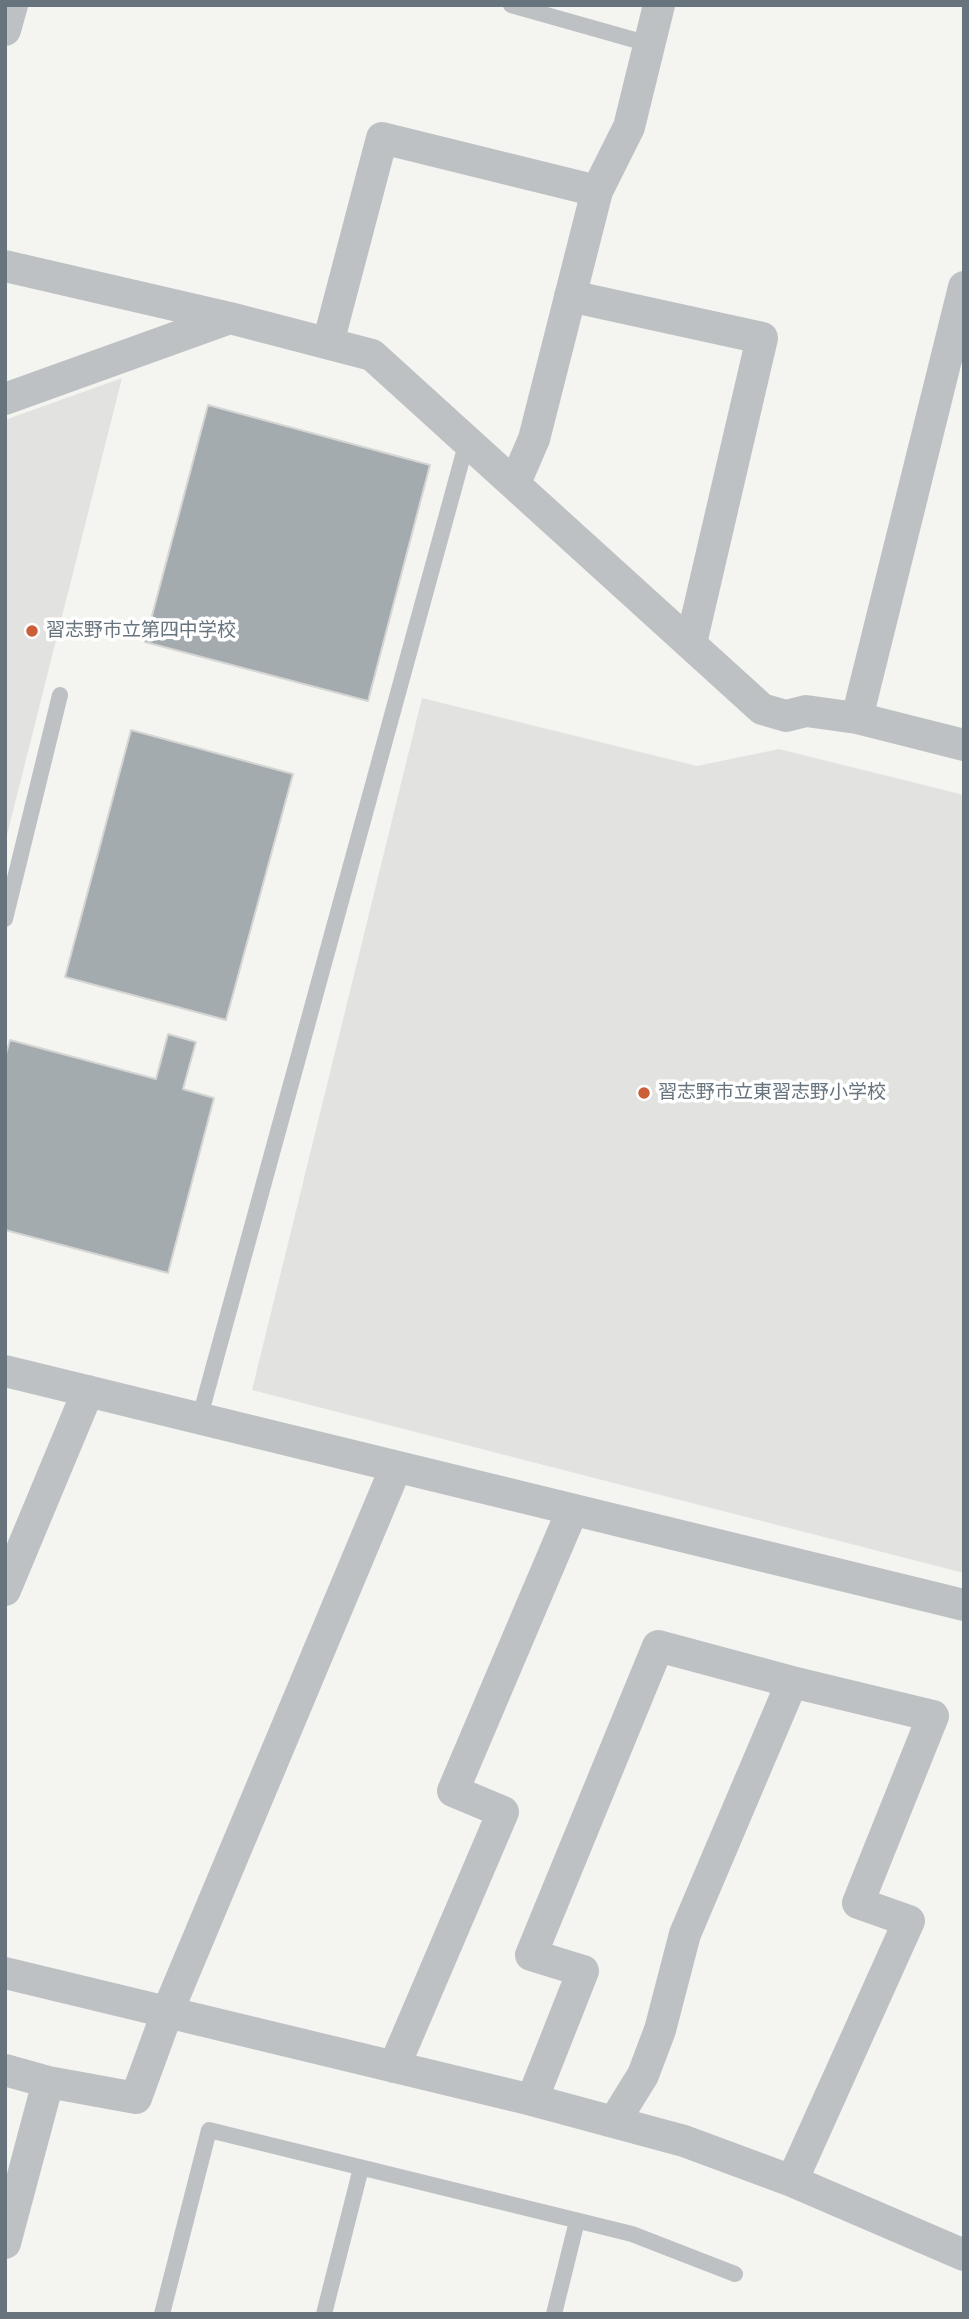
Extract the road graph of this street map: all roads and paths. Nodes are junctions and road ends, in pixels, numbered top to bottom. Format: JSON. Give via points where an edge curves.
{"nodes":[{"id":1,"x":12,"y":5,"type":"edge"},
{"id":2,"x":511,"y":5,"type":"edge"},
{"id":3,"x":659,"y":5,"type":"edge"},
{"id":4,"x":5,"y":30,"type":"edge"},
{"id":5,"x":649,"y":44,"type":"junction"},
{"id":6,"x":597,"y":191,"type":"junction"},
{"id":7,"x":5,"y":266,"type":"edge"},
{"id":8,"x":964,"y":287,"type":"edge"},
{"id":9,"x":570,"y":296,"type":"junction"},
{"id":10,"x":230,"y":318,"type":"junction"},
{"id":11,"x":328,"y":343,"type":"junction"},
{"id":12,"x":5,"y":398,"type":"edge"},
{"id":13,"x":467,"y":441,"type":"junction"},
{"id":14,"x":515,"y":483,"type":"junction"},
{"id":15,"x":691,"y":643,"type":"junction"},
{"id":16,"x":60,"y":695,"type":"dead end"},
{"id":17,"x":858,"y":718,"type":"junction"},
{"id":18,"x":964,"y":745,"type":"edge"},
{"id":19,"x":5,"y":919,"type":"edge"},
{"id":20,"x":5,"y":1371,"type":"edge"},
{"id":21,"x":88,"y":1391,"type":"junction"},
{"id":22,"x":199,"y":1420,"type":"junction"},
{"id":23,"x":396,"y":1467,"type":"junction"},
{"id":24,"x":572,"y":1511,"type":"junction"},
{"id":25,"x":5,"y":1590,"type":"edge"},
{"id":26,"x":964,"y":1605,"type":"edge"},
{"id":27,"x":792,"y":1682,"type":"junction"},
{"id":28,"x":5,"y":1973,"type":"edge"},
{"id":29,"x":167,"y":2013,"type":"junction"},
{"id":30,"x":394,"y":2067,"type":"junction"},
{"id":31,"x":5,"y":2070,"type":"edge"},
{"id":32,"x":48,"y":2082,"type":"junction"},
{"id":33,"x":532,"y":2100,"type":"junction"},
{"id":34,"x":614,"y":2122,"type":"junction"},
{"id":35,"x":361,"y":2168,"type":"junction"},
{"id":36,"x":792,"y":2181,"type":"junction"},
{"id":37,"x":577,"y":2221,"type":"junction"},
{"id":38,"x":7,"y":2230,"type":"edge"},
{"id":39,"x":964,"y":2255,"type":"edge"},
{"id":40,"x":735,"y":2274,"type":"dead end"},
{"id":41,"x":162,"y":2314,"type":"edge"},
{"id":42,"x":324,"y":2314,"type":"edge"},
{"id":43,"x":554,"y":2314,"type":"edge"}],
"edges":[{"from":1,"to":4,"type":"street"},
{"from":2,"to":5,"type":"lane"},
{"from":3,"to":5,"type":"street"},
{"from":5,"to":6,"type":"street","via":[[629,127]]},
{"from":6,"to":9,"type":"street"},
{"from":6,"to":11,"type":"street","via":[[382,138]]},
{"from":7,"to":10,"type":"street"},
{"from":8,"to":17,"type":"street"},
{"from":9,"to":14,"type":"street","via":[[534,439]]},
{"from":9,"to":15,"type":"street","via":[[762,338]]},
{"from":10,"to":11,"type":"street"},
{"from":10,"to":12,"type":"street"},
{"from":11,"to":13,"type":"street","via":[[372,355]]},
{"from":13,"to":14,"type":"street"},
{"from":13,"to":22,"type":"lane"},
{"from":14,"to":15,"type":"street"},
{"from":15,"to":17,"type":"street","via":[[762,709],[786,716],[806,711]]},
{"from":16,"to":19,"type":"lane"},
{"from":17,"to":18,"type":"street"},
{"from":20,"to":21,"type":"street"},
{"from":21,"to":22,"type":"street"},
{"from":21,"to":25,"type":"street"},
{"from":22,"to":23,"type":"street"},
{"from":23,"to":24,"type":"street"},
{"from":23,"to":29,"type":"street"},
{"from":24,"to":26,"type":"street"},
{"from":24,"to":30,"type":"street","via":[[453,1791],[503,1812]]},
{"from":27,"to":33,"type":"street","via":[[658,1646],[531,1955],[583,1971]]},
{"from":27,"to":34,"type":"street","via":[[685,1934],[643,2075]]},
{"from":27,"to":36,"type":"street","via":[[933,1716],[858,1903],[909,1921]]},
{"from":28,"to":29,"type":"street"},
{"from":29,"to":30,"type":"street"},
{"from":29,"to":32,"type":"street","via":[[136,2098]]},
{"from":30,"to":33,"type":"street"},
{"from":31,"to":32,"type":"street"},
{"from":32,"to":38,"type":"street"},
{"from":33,"to":34,"type":"street"},
{"from":34,"to":36,"type":"street","via":[[684,2141]]},
{"from":35,"to":37,"type":"lane"},
{"from":35,"to":41,"type":"lane","via":[[209,2130]]},
{"from":35,"to":42,"type":"lane"},
{"from":36,"to":39,"type":"street"},
{"from":37,"to":40,"type":"lane","via":[[632,2234]]},
{"from":37,"to":43,"type":"lane"}]}
